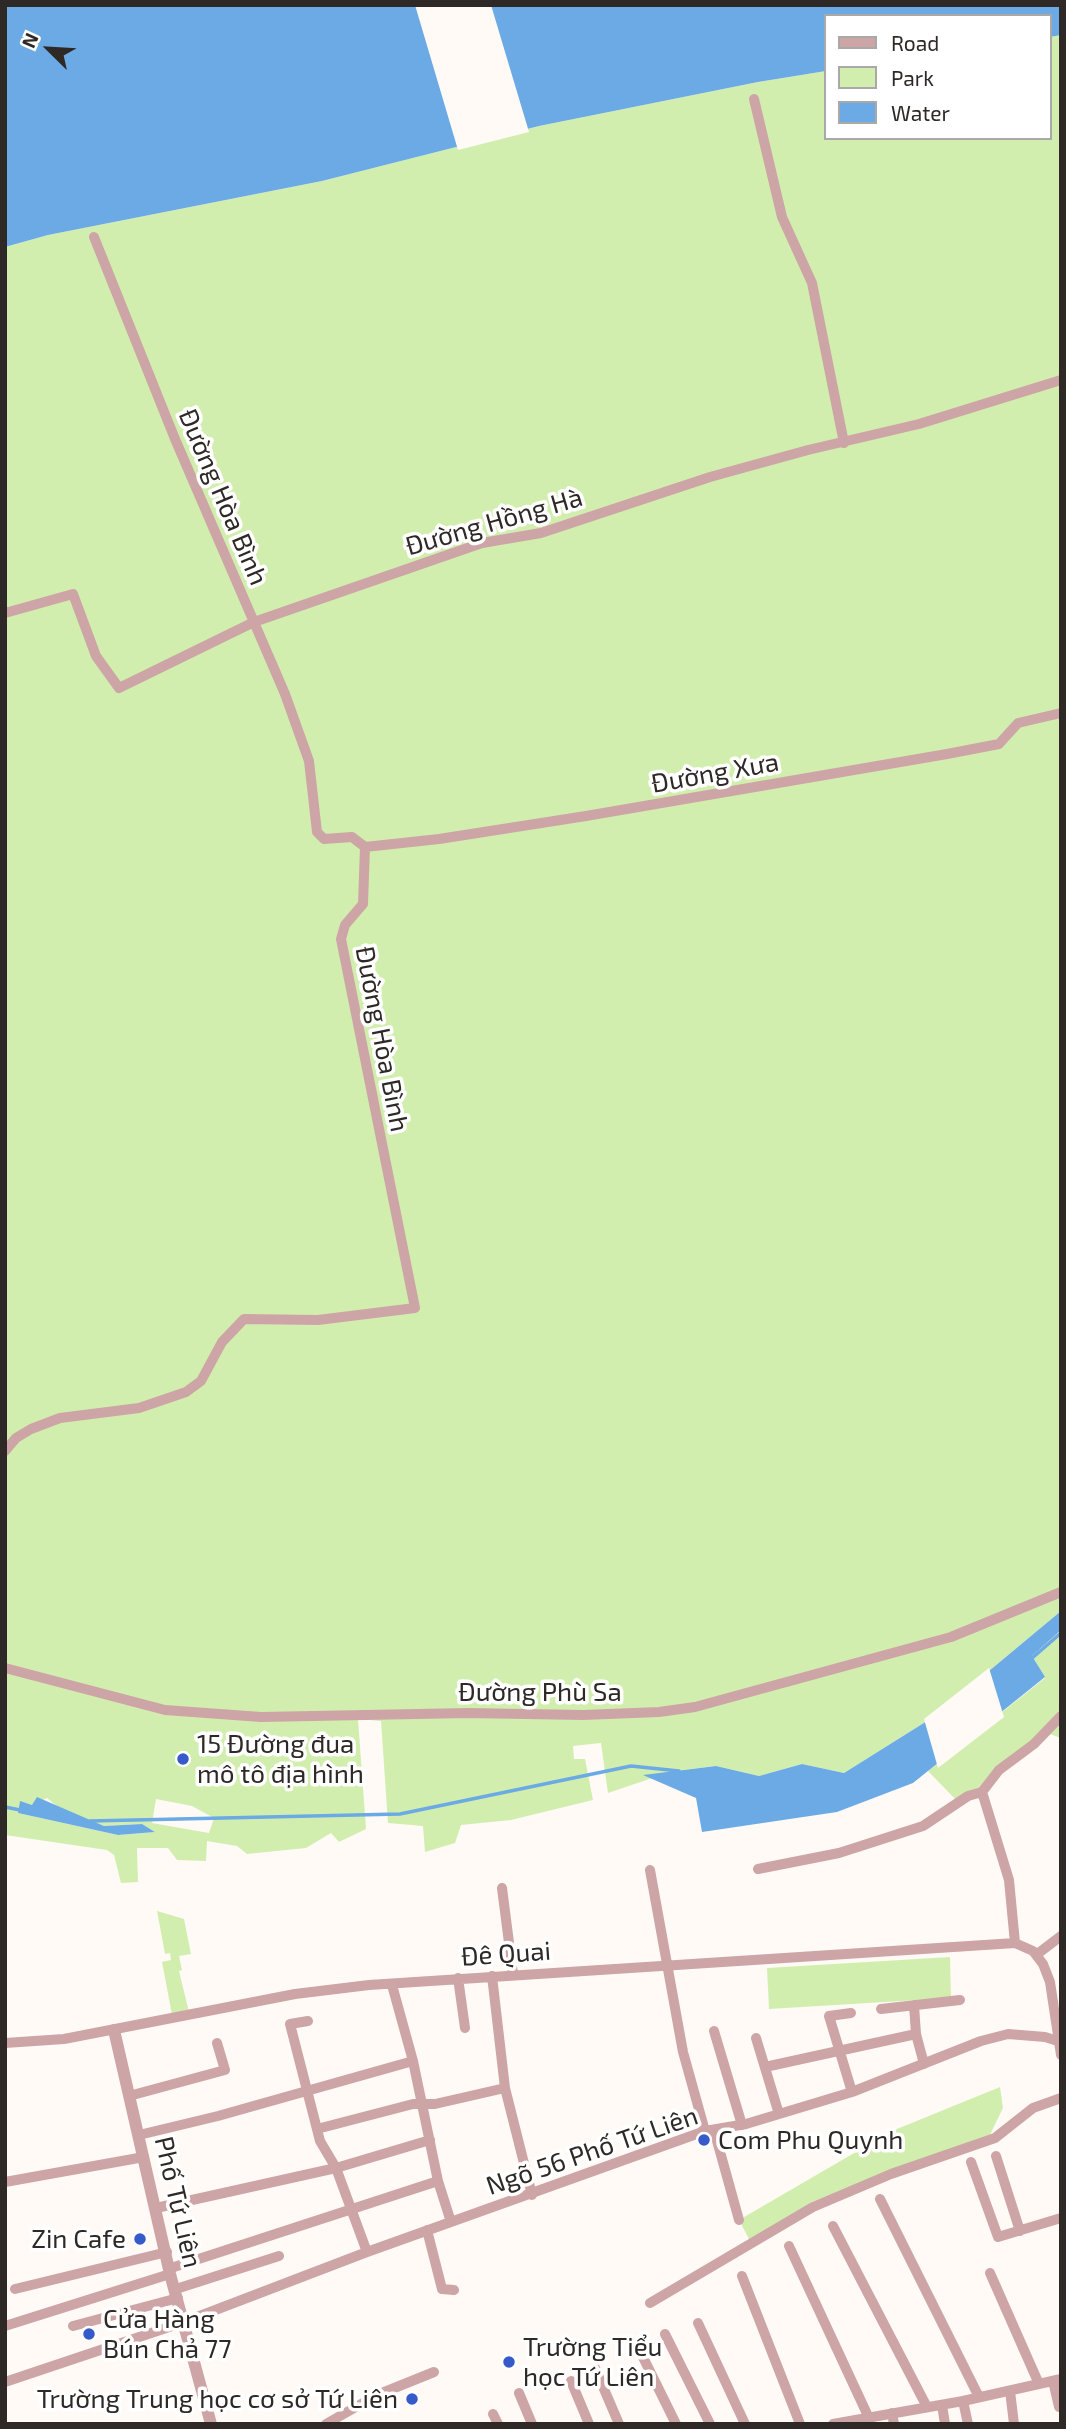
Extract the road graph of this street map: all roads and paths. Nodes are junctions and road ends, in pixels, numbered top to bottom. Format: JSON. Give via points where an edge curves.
{"nodes":[{"id":1,"x":754,"y":99,"type":"dead end"},
{"id":2,"x":94,"y":237,"type":"dead end"},
{"id":3,"x":1061,"y":380,"type":"edge"},
{"id":4,"x":844,"y":443,"type":"junction"},
{"id":5,"x":5,"y":613,"type":"edge"},
{"id":6,"x":254,"y":622,"type":"junction"},
{"id":7,"x":1061,"y":713,"type":"edge"},
{"id":8,"x":365,"y":847,"type":"junction"},
{"id":9,"x":5,"y":1451,"type":"edge"},
{"id":10,"x":1061,"y":1592,"type":"edge"},
{"id":11,"x":5,"y":1668,"type":"edge"},
{"id":12,"x":1061,"y":1716,"type":"edge"},
{"id":13,"x":982,"y":1792,"type":"junction"},
{"id":14,"x":758,"y":1869,"type":"dead end"},
{"id":15,"x":650,"y":1870,"type":"dead end"},
{"id":16,"x":502,"y":1888,"type":"dead end"},
{"id":17,"x":1061,"y":1936,"type":"edge"},
{"id":18,"x":1015,"y":1943,"type":"junction"},
{"id":19,"x":1036,"y":1955,"type":"junction"},
{"id":20,"x":666,"y":1964,"type":"junction"},
{"id":21,"x":513,"y":1974,"type":"junction"},
{"id":22,"x":492,"y":1976,"type":"junction"},
{"id":23,"x":458,"y":1978,"type":"junction"},
{"id":24,"x":392,"y":1985,"type":"junction"},
{"id":25,"x":960,"y":2000,"type":"dead end"},
{"id":26,"x":914,"y":2005,"type":"junction"},
{"id":27,"x":881,"y":2009,"type":"dead end"},
{"id":28,"x":851,"y":2013,"type":"dead end"},
{"id":29,"x":308,"y":2021,"type":"dead end"},
{"id":30,"x":465,"y":2028,"type":"dead end"},
{"id":31,"x":114,"y":2030,"type":"junction"},
{"id":32,"x":713,"y":2031,"type":"dead end"},
{"id":33,"x":916,"y":2034,"type":"junction"},
{"id":34,"x":756,"y":2038,"type":"dead end"},
{"id":35,"x":1060,"y":2042,"type":"edge"},
{"id":36,"x":5,"y":2043,"type":"edge"},
{"id":37,"x":217,"y":2043,"type":"dead end"},
{"id":38,"x":840,"y":2051,"type":"junction"},
{"id":39,"x":1061,"y":2055,"type":"edge"},
{"id":40,"x":413,"y":2061,"type":"junction"},
{"id":41,"x":924,"y":2064,"type":"junction"},
{"id":42,"x":765,"y":2067,"type":"junction"},
{"id":43,"x":505,"y":2088,"type":"junction"},
{"id":44,"x":308,"y":2091,"type":"junction"},
{"id":45,"x":852,"y":2092,"type":"junction"},
{"id":46,"x":129,"y":2096,"type":"junction"},
{"id":47,"x":1061,"y":2098,"type":"edge"},
{"id":48,"x":422,"y":2105,"type":"junction"},
{"id":49,"x":779,"y":2114,"type":"junction"},
{"id":50,"x":741,"y":2125,"type":"junction"},
{"id":51,"x":317,"y":2129,"type":"junction"},
{"id":52,"x":709,"y":2130,"type":"junction"},
{"id":53,"x":139,"y":2135,"type":"junction"},
{"id":54,"x":430,"y":2140,"type":"junction"},
{"id":55,"x":996,"y":2156,"type":"dead end"},
{"id":56,"x":144,"y":2157,"type":"junction"},
{"id":57,"x":971,"y":2162,"type":"dead end"},
{"id":58,"x":336,"y":2168,"type":"junction"},
{"id":59,"x":438,"y":2181,"type":"junction"},
{"id":60,"x":5,"y":2182,"type":"edge"},
{"id":61,"x":532,"y":2195,"type":"junction"},
{"id":62,"x":880,"y":2199,"type":"dead end"},
{"id":63,"x":156,"y":2208,"type":"junction"},
{"id":64,"x":352,"y":2209,"type":"junction"},
{"id":65,"x":1061,"y":2218,"type":"edge"},
{"id":66,"x":739,"y":2220,"type":"dead end"},
{"id":67,"x":451,"y":2222,"type":"junction"},
{"id":68,"x":833,"y":2226,"type":"dead end"},
{"id":69,"x":427,"y":2230,"type":"junction"},
{"id":70,"x":1020,"y":2231,"type":"junction"},
{"id":71,"x":789,"y":2246,"type":"dead end"},
{"id":72,"x":167,"y":2252,"type":"junction"},
{"id":73,"x":367,"y":2252,"type":"junction"},
{"id":74,"x":279,"y":2256,"type":"dead end"},
{"id":75,"x":171,"y":2271,"type":"junction"},
{"id":76,"x":990,"y":2273,"type":"dead end"},
{"id":77,"x":741,"y":2276,"type":"dead end"},
{"id":78,"x":15,"y":2289,"type":"dead end"},
{"id":79,"x":454,"y":2290,"type":"dead end"},
{"id":80,"x":177,"y":2293,"type":"junction"},
{"id":81,"x":650,"y":2303,"type":"dead end"},
{"id":82,"x":184,"y":2322,"type":"junction"},
{"id":83,"x":698,"y":2323,"type":"dead end"},
{"id":84,"x":5,"y":2326,"type":"edge"},
{"id":85,"x":73,"y":2326,"type":"dead end"},
{"id":86,"x":665,"y":2334,"type":"dead end"},
{"id":87,"x":636,"y":2343,"type":"dead end"},
{"id":88,"x":595,"y":2368,"type":"dead end"},
{"id":89,"x":434,"y":2372,"type":"dead end"},
{"id":90,"x":1057,"y":2380,"type":"edge"},
{"id":91,"x":571,"y":2381,"type":"dead end"},
{"id":92,"x":5,"y":2382,"type":"edge"},
{"id":93,"x":1039,"y":2384,"type":"junction"},
{"id":94,"x":1010,"y":2391,"type":"junction"},
{"id":95,"x":519,"y":2393,"type":"dead end"},
{"id":96,"x":979,"y":2397,"type":"junction"},
{"id":97,"x":963,"y":2401,"type":"junction"},
{"id":98,"x":942,"y":2405,"type":"junction"},
{"id":99,"x":927,"y":2407,"type":"junction"},
{"id":100,"x":1059,"y":2407,"type":"dead end"},
{"id":101,"x":868,"y":2416,"type":"junction"},
{"id":102,"x":893,"y":2418,"type":"edge"},
{"id":103,"x":847,"y":2422,"type":"edge"},
{"id":104,"x":211,"y":2424,"type":"edge"},
{"id":105,"x":326,"y":2424,"type":"edge"},
{"id":106,"x":532,"y":2424,"type":"edge"},
{"id":107,"x":589,"y":2424,"type":"edge"},
{"id":108,"x":619,"y":2424,"type":"edge"},
{"id":109,"x":676,"y":2424,"type":"edge"},
{"id":110,"x":710,"y":2424,"type":"edge"},
{"id":111,"x":745,"y":2424,"type":"edge"},
{"id":112,"x":800,"y":2424,"type":"edge"},
{"id":113,"x":833,"y":2424,"type":"edge"},
{"id":114,"x":945,"y":2424,"type":"edge"},
{"id":115,"x":968,"y":2424,"type":"edge"},
{"id":116,"x":1014,"y":2424,"type":"edge"}],
"edges":[{"from":1,"to":4,"type":"street","via":[[782,217],[812,283]]},
{"from":2,"to":6,"type":"street","name":"Đường Hòa Bình"},
{"from":3,"to":4,"type":"street","name":"Đường Hồng Hà"},
{"from":4,"to":6,"type":"street","name":"Đường Hồng Hà","via":[[710,477],[541,533],[482,543]]},
{"from":5,"to":6,"type":"street","name":"Đường Hồng Hà","via":[[73,594],[96,656],[119,688]]},
{"from":6,"to":8,"type":"street","name":"Đường Hòa Bình","via":[[309,761],[317,832],[324,839],[352,837]]},
{"from":7,"to":8,"type":"street","name":"Đường Xưa","via":[[1018,723],[999,744],[439,839]]},
{"from":8,"to":9,"type":"street","name":"Đường Hòa Bình","via":[[363,904],[345,925],[341,939],[415,1308],[318,1320],[244,1319],[222,1342],[201,1381],[186,1392],[139,1408],[60,1419],[31,1429]]},
{"from":10,"to":11,"type":"street","name":"Đường Phù Sa","via":[[951,1637],[707,1704],[659,1712],[261,1717],[166,1710]]},
{"from":12,"to":13,"type":"street","via":[[999,1770]]},
{"from":13,"to":14,"type":"street","via":[[968,1796],[923,1826],[839,1853]]},
{"from":13,"to":18,"type":"street","via":[[1009,1880]]},
{"from":15,"to":20,"type":"street"},
{"from":16,"to":21,"type":"street"},
{"from":17,"to":19,"type":"street"},
{"from":18,"to":19,"type":"street"},
{"from":18,"to":20,"type":"street","name":"Đê Quai"},
{"from":19,"to":35,"type":"street","via":[[1050,1982]]},
{"from":20,"to":21,"type":"street","name":"Đê Quai"},
{"from":20,"to":52,"type":"street","via":[[683,2052]]},
{"from":21,"to":22,"type":"street","name":"Đê Quai"},
{"from":22,"to":23,"type":"street","name":"Đê Quai"},
{"from":22,"to":43,"type":"street"},
{"from":23,"to":24,"type":"street","name":"Đê Quai"},
{"from":23,"to":30,"type":"street"},
{"from":24,"to":31,"type":"street","name":"Đê Quai","via":[[295,1994]]},
{"from":24,"to":40,"type":"street"},
{"from":25,"to":26,"type":"street"},
{"from":26,"to":27,"type":"street"},
{"from":26,"to":33,"type":"street"},
{"from":28,"to":38,"type":"street","via":[[829,2016]]},
{"from":29,"to":44,"type":"street","via":[[290,2024]]},
{"from":31,"to":36,"type":"street","name":"Đê Quai"},
{"from":31,"to":46,"type":"street","name":"Phố Tứ Liên"},
{"from":32,"to":50,"type":"street"},
{"from":33,"to":38,"type":"street"},
{"from":33,"to":41,"type":"street"},
{"from":34,"to":42,"type":"street"},
{"from":35,"to":39,"type":"street"},
{"from":35,"to":41,"type":"street","name":"Ngõ 56 Phố Tứ Liên","via":[[1008,2034]]},
{"from":37,"to":46,"type":"street","via":[[225,2070]]},
{"from":38,"to":42,"type":"street"},
{"from":38,"to":45,"type":"street"},
{"from":40,"to":44,"type":"street"},
{"from":40,"to":48,"type":"street"},
{"from":41,"to":45,"type":"street","name":"Ngõ 56 Phố Tứ Liên"},
{"from":42,"to":49,"type":"street"},
{"from":43,"to":48,"type":"street"},
{"from":43,"to":61,"type":"street"},
{"from":44,"to":51,"type":"street"},
{"from":44,"to":53,"type":"street"},
{"from":45,"to":49,"type":"street","name":"Ngõ 56 Phố Tứ Liên"},
{"from":46,"to":53,"type":"street","name":"Phố Tứ Liên"},
{"from":47,"to":81,"type":"street","via":[[1033,2108],[995,2138],[813,2207]]},
{"from":48,"to":51,"type":"street"},
{"from":48,"to":54,"type":"street"},
{"from":49,"to":50,"type":"street","name":"Ngõ 56 Phố Tứ Liên"},
{"from":50,"to":52,"type":"street","name":"Ngõ 56 Phố Tứ Liên"},
{"from":51,"to":58,"type":"street"},
{"from":52,"to":61,"type":"street","name":"Ngõ 56 Phố Tứ Liên"},
{"from":52,"to":66,"type":"street"},
{"from":53,"to":56,"type":"street","name":"Phố Tứ Liên"},
{"from":54,"to":58,"type":"street"},
{"from":54,"to":59,"type":"street"},
{"from":55,"to":70,"type":"street"},
{"from":56,"to":60,"type":"street"},
{"from":56,"to":63,"type":"street","name":"Phố Tứ Liên"},
{"from":57,"to":70,"type":"street","via":[[998,2237]]},
{"from":58,"to":63,"type":"street"},
{"from":58,"to":64,"type":"street"},
{"from":59,"to":64,"type":"street"},
{"from":59,"to":67,"type":"street"},
{"from":61,"to":67,"type":"street","name":"Ngõ 56 Phố Tứ Liên"},
{"from":62,"to":96,"type":"street"},
{"from":63,"to":72,"type":"street","name":"Phố Tứ Liên"},
{"from":64,"to":73,"type":"street"},
{"from":64,"to":75,"type":"street"},
{"from":65,"to":70,"type":"street"},
{"from":67,"to":69,"type":"street","name":"Ngõ 56 Phố Tứ Liên"},
{"from":68,"to":99,"type":"street"},
{"from":69,"to":73,"type":"street","name":"Ngõ 56 Phố Tứ Liên"},
{"from":69,"to":79,"type":"street","via":[[442,2289]]},
{"from":71,"to":101,"type":"street"},
{"from":72,"to":75,"type":"street","name":"Phố Tứ Liên"},
{"from":72,"to":78,"type":"street"},
{"from":73,"to":82,"type":"street","name":"Ngõ 56 Phố Tứ Liên"},
{"from":74,"to":80,"type":"street"},
{"from":75,"to":80,"type":"street","name":"Phố Tứ Liên"},
{"from":75,"to":84,"type":"street"},
{"from":76,"to":93,"type":"street"},
{"from":77,"to":112,"type":"street"},
{"from":80,"to":82,"type":"street","name":"Phố Tứ Liên"},
{"from":80,"to":85,"type":"street"},
{"from":82,"to":92,"type":"street","name":"Ngõ 56 Phố Tứ Liên"},
{"from":82,"to":104,"type":"street","name":"Phố Tứ Liên"},
{"from":83,"to":111,"type":"street"},
{"from":86,"to":110,"type":"street"},
{"from":87,"to":109,"type":"street"},
{"from":88,"to":108,"type":"street"},
{"from":89,"to":105,"type":"street","via":[[377,2395]]},
{"from":90,"to":93,"type":"street"},
{"from":90,"to":100,"type":"street"},
{"from":91,"to":107,"type":"street"},
{"from":93,"to":94,"type":"street"},
{"from":94,"to":96,"type":"street"},
{"from":94,"to":116,"type":"street"},
{"from":95,"to":106,"type":"street"},
{"from":96,"to":97,"type":"street"},
{"from":97,"to":98,"type":"street"},
{"from":97,"to":115,"type":"street"},
{"from":98,"to":99,"type":"street"},
{"from":98,"to":114,"type":"street"},
{"from":99,"to":102,"type":"street"},
{"from":101,"to":102,"type":"street"},
{"from":101,"to":103,"type":"street"},
{"from":103,"to":113,"type":"street"}]}
